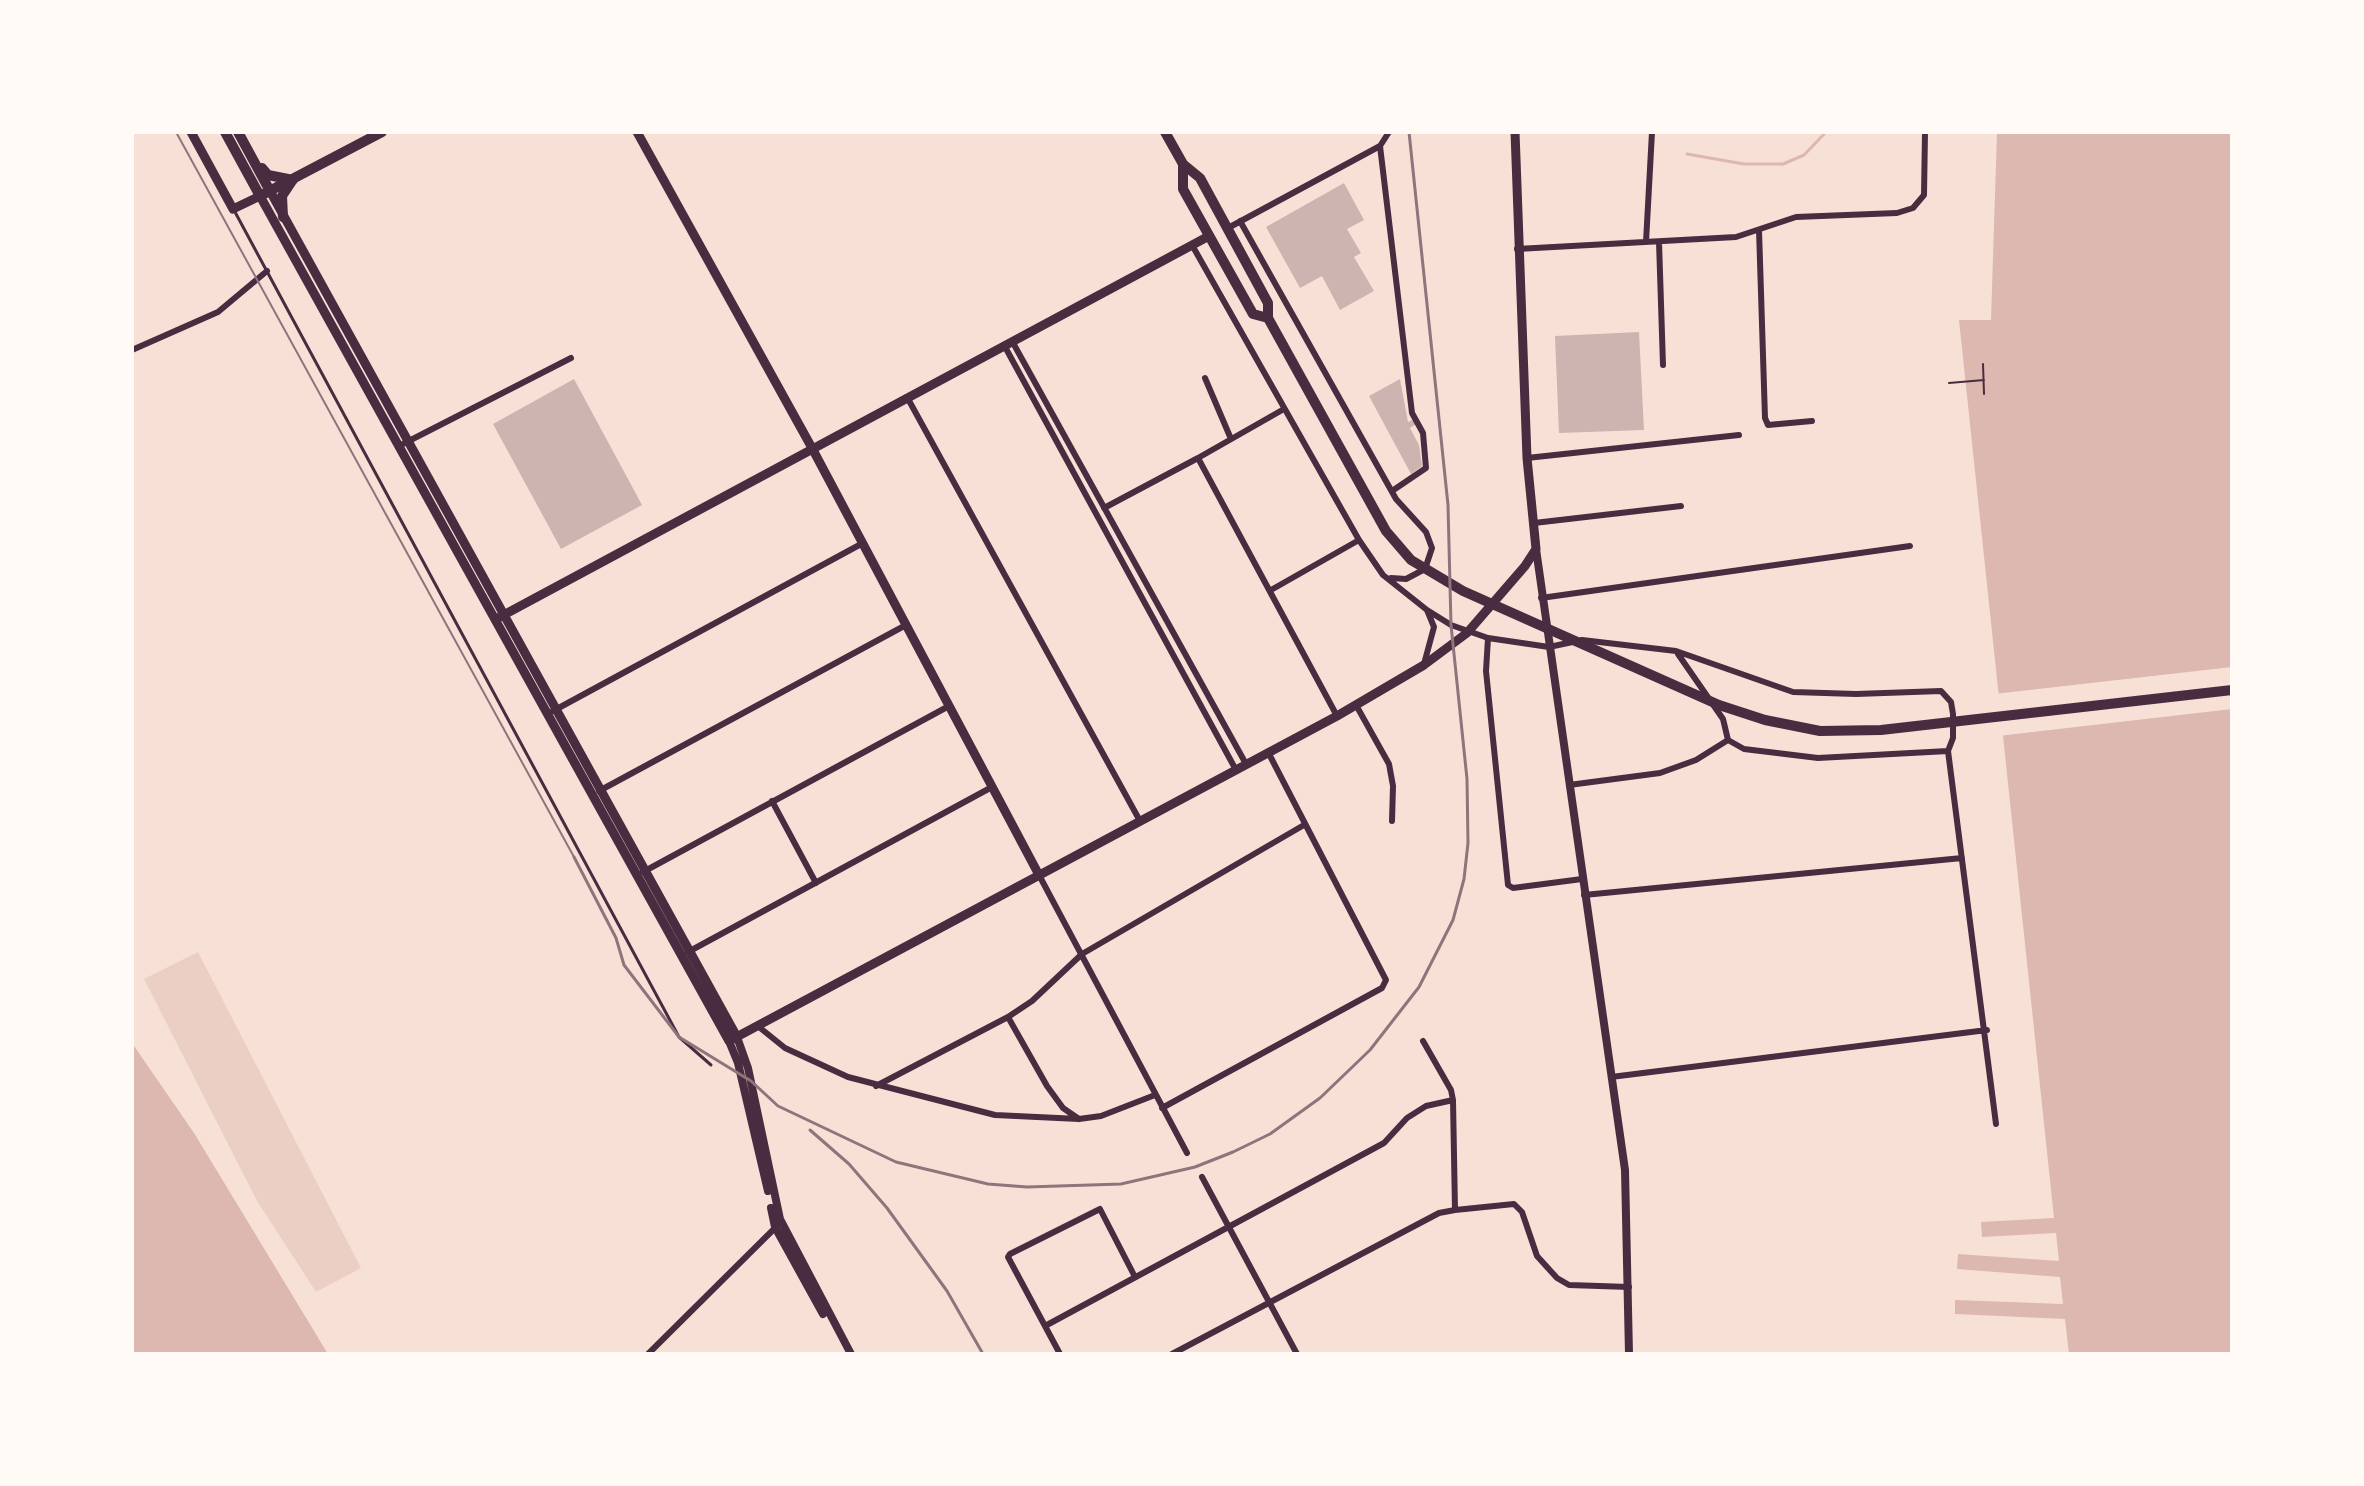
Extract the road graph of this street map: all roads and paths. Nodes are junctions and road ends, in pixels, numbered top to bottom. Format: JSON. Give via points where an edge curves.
{"nodes":[{"id":1,"x":191,"y":132,"type":"edge"},
{"id":2,"x":225,"y":132,"type":"edge"},
{"id":3,"x":238,"y":132,"type":"edge"},
{"id":4,"x":382,"y":132,"type":"edge"},
{"id":5,"x":637,"y":132,"type":"edge"},
{"id":6,"x":1165,"y":132,"type":"edge"},
{"id":7,"x":1389,"y":132,"type":"edge"},
{"id":8,"x":1515,"y":132,"type":"edge"},
{"id":9,"x":1652,"y":132,"type":"edge"},
{"id":10,"x":1925,"y":132,"type":"edge"},
{"id":11,"x":1380,"y":146,"type":"junction"},
{"id":12,"x":252,"y":156,"type":"junction"},
{"id":13,"x":1183,"y":164,"type":"junction"},
{"id":14,"x":293,"y":180,"type":"junction"},
{"id":15,"x":265,"y":193,"type":"junction"},
{"id":16,"x":233,"y":209,"type":"junction"},
{"id":17,"x":283,"y":217,"type":"junction"},
{"id":18,"x":1240,"y":221,"type":"junction"},
{"id":19,"x":1228,"y":228,"type":"junction"},
{"id":20,"x":1759,"y":230,"type":"junction"},
{"id":21,"x":1209,"y":236,"type":"junction"},
{"id":22,"x":1646,"y":242,"type":"junction"},
{"id":23,"x":1659,"y":242,"type":"junction"},
{"id":24,"x":1192,"y":245,"type":"junction"},
{"id":25,"x":1517,"y":249,"type":"junction"},
{"id":26,"x":267,"y":271,"type":"junction"},
{"id":27,"x":1268,"y":318,"type":"junction"},
{"id":28,"x":1008,"y":343,"type":"junction"},
{"id":29,"x":132,"y":350,"type":"edge"},
{"id":30,"x":571,"y":358,"type":"dead end"},
{"id":31,"x":1983,"y":364,"type":"dead end"},
{"id":32,"x":1663,"y":365,"type":"dead end"},
{"id":33,"x":1205,"y":378,"type":"dead end"},
{"id":34,"x":1984,"y":380,"type":"junction"},
{"id":35,"x":1949,"y":383,"type":"dead end"},
{"id":36,"x":1984,"y":394,"type":"dead end"},
{"id":37,"x":907,"y":397,"type":"junction"},
{"id":38,"x":1284,"y":409,"type":"junction"},
{"id":39,"x":1812,"y":421,"type":"dead end"},
{"id":40,"x":1060,"y":427,"type":"junction"},
{"id":41,"x":1051,"y":432,"type":"junction"},
{"id":42,"x":1739,"y":435,"type":"dead end"},
{"id":43,"x":1231,"y":439,"type":"junction"},
{"id":44,"x":403,"y":443,"type":"junction"},
{"id":45,"x":812,"y":448,"type":"junction"},
{"id":46,"x":1198,"y":458,"type":"junction"},
{"id":47,"x":1527,"y":458,"type":"junction"},
{"id":48,"x":1392,"y":491,"type":"junction"},
{"id":49,"x":1681,"y":506,"type":"dead end"},
{"id":50,"x":1104,"y":508,"type":"junction"},
{"id":51,"x":1095,"y":514,"type":"junction"},
{"id":52,"x":1534,"y":523,"type":"junction"},
{"id":53,"x":1359,"y":540,"type":"junction"},
{"id":54,"x":863,"y":543,"type":"junction"},
{"id":55,"x":1910,"y":546,"type":"dead end"},
{"id":56,"x":1536,"y":549,"type":"junction"},
{"id":57,"x":1383,"y":575,"type":"junction"},
{"id":58,"x":1147,"y":584,"type":"junction"},
{"id":59,"x":1136,"y":589,"type":"junction"},
{"id":60,"x":1271,"y":590,"type":"junction"},
{"id":61,"x":1541,"y":598,"type":"junction"},
{"id":62,"x":1427,"y":610,"type":"junction"},
{"id":63,"x":500,"y":618,"type":"junction"},
{"id":64,"x":906,"y":625,"type":"junction"},
{"id":65,"x":1467,"y":633,"type":"junction"},
{"id":66,"x":1175,"y":634,"type":"junction"},
{"id":67,"x":1488,"y":638,"type":"junction"},
{"id":68,"x":1165,"y":641,"type":"junction"},
{"id":69,"x":1549,"y":647,"type":"junction"},
{"id":70,"x":1676,"y":651,"type":"junction"},
{"id":71,"x":1424,"y":665,"type":"junction"},
{"id":72,"x":2232,"y":690,"type":"edge"},
{"id":73,"x":1356,"y":705,"type":"junction"},
{"id":74,"x":949,"y":706,"type":"junction"},
{"id":75,"x":552,"y":712,"type":"junction"},
{"id":76,"x":1337,"y":716,"type":"junction"},
{"id":77,"x":1728,"y":740,"type":"junction"},
{"id":78,"x":1948,"y":751,"type":"junction"},
{"id":79,"x":1268,"y":752,"type":"junction"},
{"id":80,"x":1246,"y":764,"type":"junction"},
{"id":81,"x":1236,"y":770,"type":"junction"},
{"id":82,"x":1569,"y":785,"type":"junction"},
{"id":83,"x":992,"y":787,"type":"junction"},
{"id":84,"x":596,"y":792,"type":"junction"},
{"id":85,"x":772,"y":801,"type":"junction"},
{"id":86,"x":1140,"y":821,"type":"junction"},
{"id":87,"x":1392,"y":821,"type":"dead end"},
{"id":88,"x":1304,"y":825,"type":"junction"},
{"id":89,"x":1962,"y":858,"type":"junction"},
{"id":90,"x":641,"y":873,"type":"junction"},
{"id":91,"x":1039,"y":875,"type":"junction"},
{"id":92,"x":1582,"y":879,"type":"junction"},
{"id":93,"x":816,"y":883,"type":"junction"},
{"id":94,"x":1584,"y":895,"type":"junction"},
{"id":95,"x":685,"y":953,"type":"junction"},
{"id":96,"x":1082,"y":954,"type":"junction"},
{"id":97,"x":1008,"y":1017,"type":"junction"},
{"id":98,"x":759,"y":1027,"type":"junction"},
{"id":99,"x":1987,"y":1030,"type":"junction"},
{"id":100,"x":733,"y":1039,"type":"junction"},
{"id":101,"x":1423,"y":1041,"type":"dead end"},
{"id":102,"x":711,"y":1065,"type":"dead end"},
{"id":103,"x":1611,"y":1077,"type":"junction"},
{"id":104,"x":876,"y":1086,"type":"junction"},
{"id":105,"x":1155,"y":1095,"type":"junction"},
{"id":106,"x":1453,"y":1100,"type":"junction"},
{"id":107,"x":1162,"y":1108,"type":"junction"},
{"id":108,"x":1079,"y":1119,"type":"junction"},
{"id":109,"x":1996,"y":1124,"type":"dead end"},
{"id":110,"x":1187,"y":1153,"type":"dead end"},
{"id":111,"x":1202,"y":1177,"type":"dead end"},
{"id":112,"x":1455,"y":1210,"type":"junction"},
{"id":113,"x":778,"y":1225,"type":"junction"},
{"id":114,"x":1229,"y":1226,"type":"junction"},
{"id":115,"x":1135,"y":1277,"type":"junction"},
{"id":116,"x":1629,"y":1287,"type":"junction"},
{"id":117,"x":1269,"y":1302,"type":"junction"},
{"id":118,"x":1045,"y":1326,"type":"junction"},
{"id":119,"x":648,"y":1354,"type":"edge"},
{"id":120,"x":849,"y":1354,"type":"edge"},
{"id":121,"x":1060,"y":1354,"type":"edge"},
{"id":122,"x":1172,"y":1354,"type":"edge"},
{"id":123,"x":1297,"y":1354,"type":"edge"},
{"id":124,"x":1629,"y":1354,"type":"edge"}],
"edges":[{"from":1,"to":16,"type":"main road"},
{"from":2,"to":15,"type":"main road"},
{"from":3,"to":12,"type":"main road"},
{"from":4,"to":14,"type":"main road"},
{"from":5,"to":45,"type":"main road"},
{"from":6,"to":13,"type":"main road"},
{"from":7,"to":11,"type":"street"},
{"from":8,"to":25,"type":"main road"},
{"from":9,"to":22,"type":"street"},
{"from":10,"to":20,"type":"street","via":[[1924,195],[1913,208],[1796,217]]},
{"from":11,"to":18,"type":"street"},
{"from":11,"to":48,"type":"street","via":[[1412,413],[1423,433],[1426,468]]},
{"from":12,"to":14,"type":"main road","via":[[268,175]]},
{"from":12,"to":15,"type":"main road"},
{"from":13,"to":19,"type":"main road","via":[[1200,178]]},
{"from":13,"to":21,"type":"main road","via":[[1183,189]]},
{"from":14,"to":15,"type":"main road"},
{"from":14,"to":17,"type":"main road","via":[[282,196]]},
{"from":15,"to":16,"type":"main road"},
{"from":15,"to":17,"type":"main road"},
{"from":15,"to":44,"type":"main road"},
{"from":16,"to":26,"type":"lane"},
{"from":17,"to":44,"type":"main road"},
{"from":18,"to":19,"type":"street"},
{"from":18,"to":48,"type":"street"},
{"from":19,"to":27,"type":"main road","via":[[1268,303]]},
{"from":20,"to":23,"type":"street","via":[[1736,237]]},
{"from":20,"to":39,"type":"street","via":[[1765,418],[1768,425]]},
{"from":21,"to":24,"type":"main road"},
{"from":21,"to":27,"type":"main road","via":[[1253,314]]},
{"from":22,"to":23,"type":"street"},
{"from":22,"to":25,"type":"street"},
{"from":23,"to":32,"type":"street"},
{"from":24,"to":28,"type":"main road"},
{"from":24,"to":38,"type":"street"},
{"from":25,"to":47,"type":"main road"},
{"from":26,"to":29,"type":"street","via":[[218,312]]},
{"from":26,"to":102,"type":"lane","via":[[679,1037]]},
{"from":27,"to":72,"type":"main road","via":[[1386,531],[1411,560],[1463,591],[1719,705],[1820,731],[1881,730]]},
{"from":28,"to":37,"type":"main road"},
{"from":28,"to":40,"type":"street"},
{"from":28,"to":41,"type":"street"},
{"from":30,"to":44,"type":"street"},
{"from":31,"to":34,"type":"path"},
{"from":33,"to":43,"type":"street"},
{"from":34,"to":35,"type":"path"},
{"from":34,"to":36,"type":"path"},
{"from":37,"to":45,"type":"main road"},
{"from":37,"to":86,"type":"street"},
{"from":38,"to":43,"type":"street"},
{"from":38,"to":53,"type":"street"},
{"from":40,"to":41,"type":"street"},
{"from":40,"to":50,"type":"street"},
{"from":41,"to":51,"type":"street"},
{"from":42,"to":47,"type":"street"},
{"from":43,"to":46,"type":"street"},
{"from":44,"to":63,"type":"main road"},
{"from":45,"to":54,"type":"main road"},
{"from":45,"to":63,"type":"main road"},
{"from":46,"to":50,"type":"street"},
{"from":46,"to":60,"type":"street"},
{"from":47,"to":52,"type":"main road"},
{"from":48,"to":57,"type":"street","via":[[1426,532],[1432,548],[1429,562],[1417,575]]},
{"from":49,"to":52,"type":"street"},
{"from":50,"to":51,"type":"street"},
{"from":50,"to":58,"type":"street"},
{"from":51,"to":59,"type":"street"},
{"from":52,"to":56,"type":"main road"},
{"from":53,"to":57,"type":"street"},
{"from":53,"to":60,"type":"street"},
{"from":54,"to":64,"type":"main road"},
{"from":54,"to":75,"type":"street"},
{"from":55,"to":61,"type":"street"},
{"from":56,"to":61,"type":"street"},
{"from":56,"to":65,"type":"main road"},
{"from":57,"to":62,"type":"street"},
{"from":58,"to":59,"type":"street"},
{"from":58,"to":66,"type":"street"},
{"from":59,"to":68,"type":"street"},
{"from":60,"to":76,"type":"street"},
{"from":61,"to":69,"type":"street"},
{"from":62,"to":65,"type":"street"},
{"from":62,"to":71,"type":"street","via":[[1434,627]]},
{"from":63,"to":75,"type":"main road"},
{"from":64,"to":74,"type":"main road"},
{"from":64,"to":84,"type":"street"},
{"from":65,"to":67,"type":"street"},
{"from":65,"to":71,"type":"main road"},
{"from":66,"to":68,"type":"street"},
{"from":66,"to":80,"type":"street"},
{"from":67,"to":69,"type":"street"},
{"from":67,"to":92,"type":"street","via":[[1486,671],[1508,885]]},
{"from":68,"to":81,"type":"street"},
{"from":69,"to":70,"type":"street","via":[[1582,640]]},
{"from":69,"to":82,"type":"street"},
{"from":70,"to":77,"type":"street","via":[[1723,719]]},
{"from":70,"to":78,"type":"street","via":[[1793,692],[1941,691],[1953,714]]},
{"from":71,"to":73,"type":"main road"},
{"from":73,"to":76,"type":"main road"},
{"from":73,"to":87,"type":"street","via":[[1389,764]]},
{"from":74,"to":83,"type":"main road"},
{"from":74,"to":85,"type":"street"},
{"from":75,"to":84,"type":"main road"},
{"from":76,"to":79,"type":"main road"},
{"from":77,"to":78,"type":"street","via":[[1744,749],[1818,758]]},
{"from":77,"to":82,"type":"street","via":[[1696,760],[1660,773]]},
{"from":78,"to":89,"type":"street"},
{"from":79,"to":80,"type":"main road"},
{"from":79,"to":88,"type":"street"},
{"from":80,"to":81,"type":"main road"},
{"from":81,"to":86,"type":"main road"},
{"from":82,"to":92,"type":"street"},
{"from":83,"to":91,"type":"main road"},
{"from":83,"to":93,"type":"street"},
{"from":84,"to":90,"type":"main road"},
{"from":85,"to":90,"type":"street"},
{"from":85,"to":93,"type":"street"},
{"from":86,"to":91,"type":"main road"},
{"from":88,"to":96,"type":"street"},
{"from":88,"to":107,"type":"street","via":[[1386,980],[1382,988]]},
{"from":89,"to":94,"type":"street"},
{"from":89,"to":99,"type":"street"},
{"from":90,"to":95,"type":"main road"},
{"from":91,"to":96,"type":"street"},
{"from":91,"to":98,"type":"main road"},
{"from":92,"to":94,"type":"street"},
{"from":93,"to":95,"type":"street"},
{"from":94,"to":103,"type":"street"},
{"from":95,"to":100,"type":"main road"},
{"from":96,"to":97,"type":"street"},
{"from":96,"to":105,"type":"street"},
{"from":97,"to":104,"type":"street"},
{"from":97,"to":108,"type":"street","via":[[1047,1086]]},
{"from":98,"to":100,"type":"main road"},
{"from":98,"to":104,"type":"street","via":[[785,1048]]},
{"from":99,"to":103,"type":"street"},
{"from":99,"to":109,"type":"street"},
{"from":100,"to":113,"type":"street","via":[[748,1068]]},
{"from":101,"to":106,"type":"street"},
{"from":103,"to":116,"type":"street","via":[[1625,1170]]},
{"from":104,"to":108,"type":"street","via":[[995,1115]]},
{"from":105,"to":107,"type":"street"},
{"from":105,"to":108,"type":"street"},
{"from":106,"to":112,"type":"street"},
{"from":106,"to":114,"type":"street","via":[[1426,1106],[1384,1143]]},
{"from":107,"to":110,"type":"street"},
{"from":111,"to":114,"type":"street"},
{"from":112,"to":116,"type":"street","via":[[1514,1204],[1522,1212],[1537,1256],[1557,1278],[1569,1285]]},
{"from":112,"to":117,"type":"street","via":[[1439,1213]]},
{"from":113,"to":119,"type":"street"},
{"from":113,"to":120,"type":"street"},
{"from":114,"to":115,"type":"street"},
{"from":114,"to":117,"type":"street"},
{"from":115,"to":118,"type":"street"},
{"from":115,"to":118,"type":"street","via":[[1100,1209],[1010,1254]]},
{"from":116,"to":124,"type":"street"},
{"from":117,"to":122,"type":"street"},
{"from":117,"to":123,"type":"street"},
{"from":118,"to":121,"type":"street"}]}
